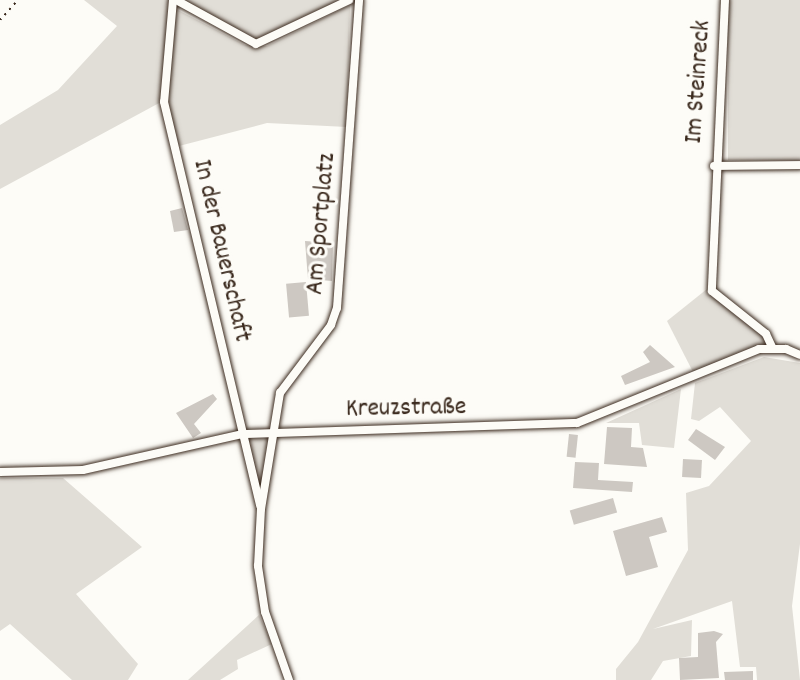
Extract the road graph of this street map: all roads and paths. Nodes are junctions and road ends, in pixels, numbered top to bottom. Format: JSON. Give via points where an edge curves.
{"nodes":[{"id":1,"x":18,"y":0,"type":"edge"},
{"id":2,"x":175,"y":0,"type":"edge"},
{"id":3,"x":349,"y":0,"type":"edge"},
{"id":4,"x":359,"y":0,"type":"edge"},
{"id":5,"x":725,"y":0,"type":"edge"},
{"id":6,"x":0,"y":20,"type":"edge"},
{"id":7,"x":800,"y":165,"type":"edge"},
{"id":8,"x":714,"y":166,"type":"junction"},
{"id":9,"x":772,"y":347,"type":"junction"},
{"id":10,"x":800,"y":355,"type":"edge"},
{"id":11,"x":272,"y":433,"type":"junction"},
{"id":12,"x":243,"y":434,"type":"junction"},
{"id":13,"x":0,"y":472,"type":"edge"},
{"id":14,"x":261,"y":509,"type":"junction"},
{"id":15,"x":289,"y":680,"type":"edge"}],
"edges":[{"from":1,"to":6,"type":"path"},
{"from":2,"to":3,"type":"street","via":[[256,44]]},
{"from":2,"to":12,"type":"street","name":"In der Bauerschaft","via":[[164,102]]},
{"from":4,"to":11,"type":"street","name":"Am Sportplatz","via":[[337,308],[331,326],[280,393]]},
{"from":5,"to":8,"type":"street","name":"Im Steinreck"},
{"from":7,"to":8,"type":"street"},
{"from":8,"to":9,"type":"street","name":"Im Steinreck","via":[[712,291],[766,334]]},
{"from":9,"to":10,"type":"street"},
{"from":9,"to":11,"type":"street","name":"Kreuzstraße","via":[[577,423]]},
{"from":11,"to":12,"type":"street","name":"Kreuzstraße"},
{"from":11,"to":14,"type":"street","name":"In der Bauerschaft"},
{"from":12,"to":13,"type":"street","name":"Kreuzstraße","via":[[83,470]]},
{"from":12,"to":14,"type":"street","name":"In der Bauerschaft"},
{"from":14,"to":15,"type":"street","name":"In der Bauerschaft","via":[[258,566],[265,612]]}]}
